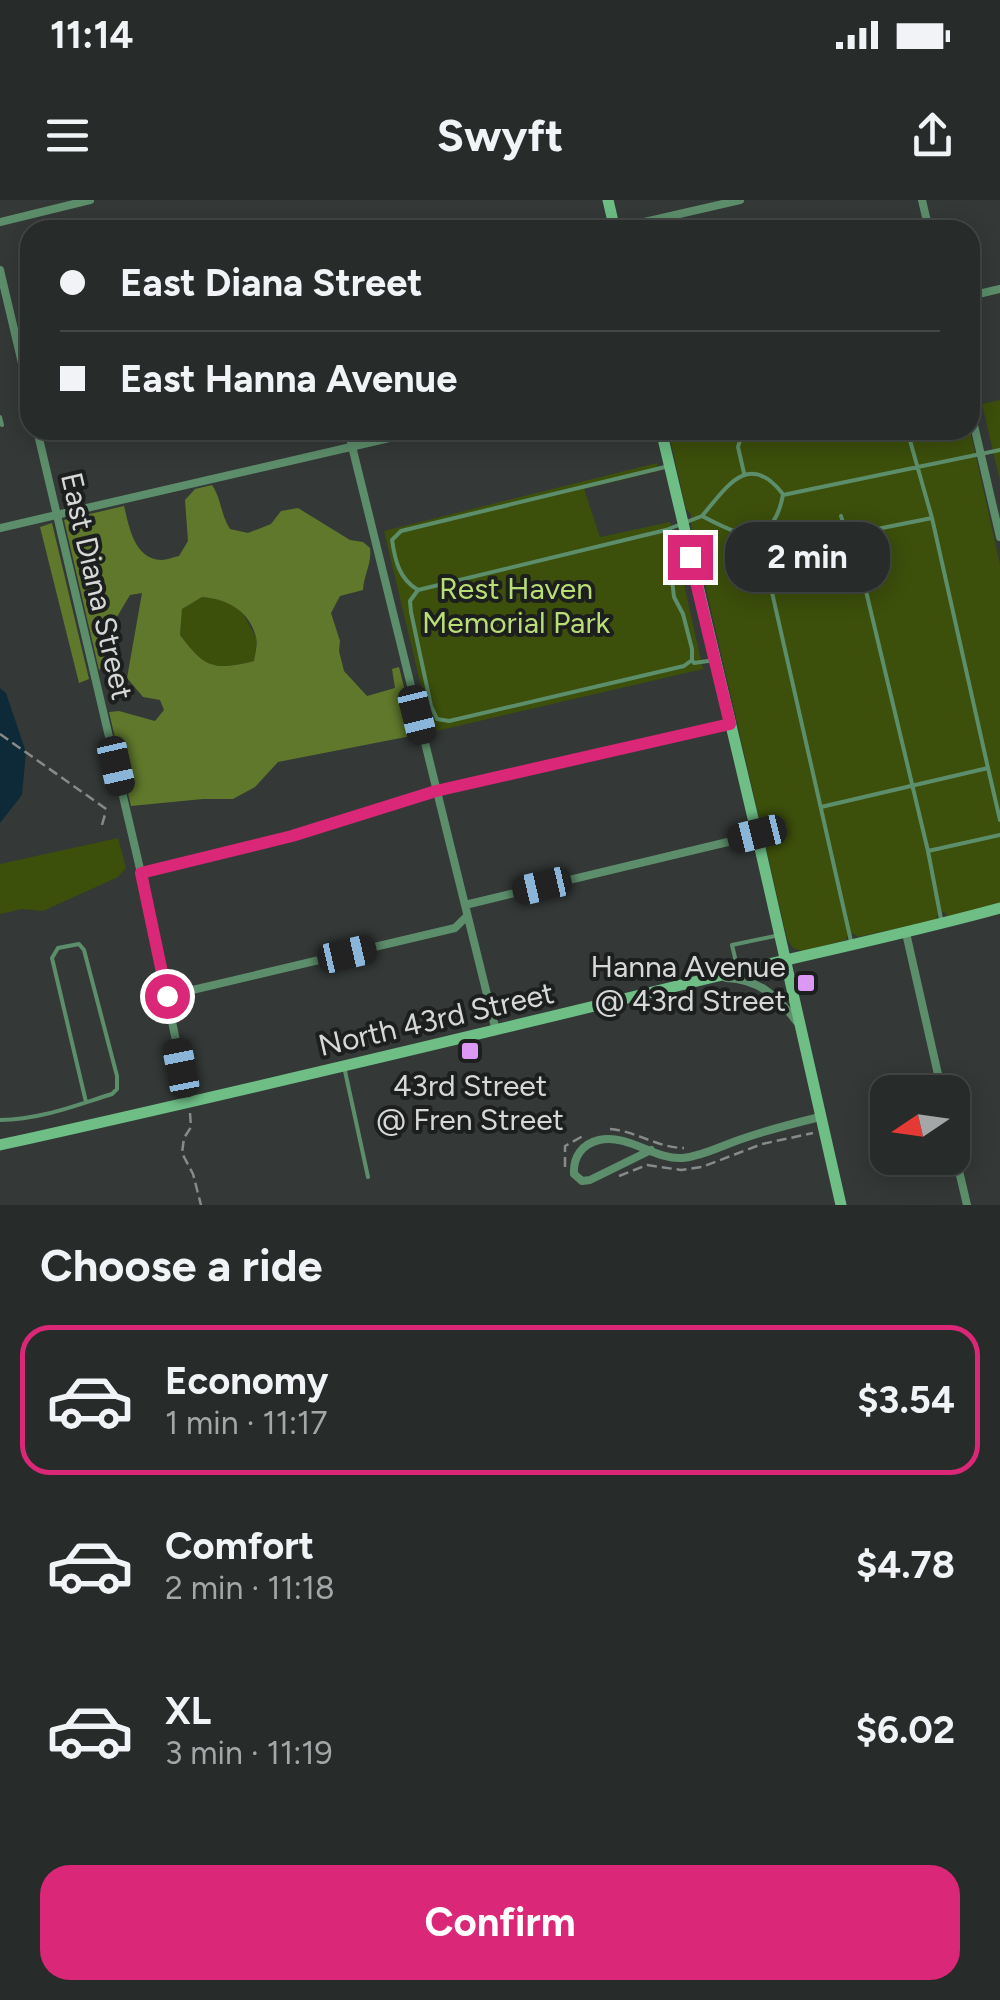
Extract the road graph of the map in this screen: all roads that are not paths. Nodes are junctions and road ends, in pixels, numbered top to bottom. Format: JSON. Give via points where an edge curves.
{"nodes":[{"id":1,"x":90,"y":200,"type":"edge"},
{"id":2,"x":740,"y":200,"type":"edge"},
{"id":3,"x":657,"y":220,"type":"edge"},
{"id":4,"x":0,"y":222,"type":"edge"},
{"id":5,"x":0,"y":270,"type":"edge"},
{"id":6,"x":4,"y":306,"type":"edge"},
{"id":7,"x":20,"y":348,"type":"edge"},
{"id":8,"x":0,"y":416,"type":"edge"},
{"id":9,"x":2,"y":426,"type":"edge"},
{"id":10,"x":40,"y":440,"type":"edge"},
{"id":11,"x":350,"y":440,"type":"edge"},
{"id":12,"x":382,"y":440,"type":"edge"},
{"id":13,"x":663,"y":440,"type":"edge"},
{"id":14,"x":740,"y":440,"type":"edge"},
{"id":15,"x":909,"y":440,"type":"edge"},
{"id":16,"x":977,"y":440,"type":"edge"},
{"id":17,"x":352,"y":447,"type":"junction"},
{"id":18,"x":1000,"y":450,"type":"edge"},
{"id":19,"x":980,"y":452,"type":"junction"},
{"id":20,"x":669,"y":466,"type":"junction"},
{"id":21,"x":916,"y":467,"type":"junction"},
{"id":22,"x":744,"y":473,"type":"junction"},
{"id":23,"x":783,"y":495,"type":"junction"},
{"id":24,"x":57,"y":516,"type":"junction"},
{"id":25,"x":702,"y":516,"type":"junction"},
{"id":26,"x":842,"y":516,"type":"dead end"},
{"id":27,"x":932,"y":518,"type":"junction"},
{"id":28,"x":683,"y":523,"type":"junction"},
{"id":29,"x":0,"y":528,"type":"edge"},
{"id":30,"x":666,"y":530,"type":"junction"},
{"id":31,"x":758,"y":533,"type":"junction"},
{"id":32,"x":847,"y":535,"type":"junction"},
{"id":33,"x":1000,"y":537,"type":"edge"},
{"id":34,"x":764,"y":556,"type":"junction"},
{"id":35,"x":418,"y":590,"type":"junction"},
{"id":36,"x":692,"y":660,"type":"junction"},
{"id":37,"x":714,"y":660,"type":"junction"},
{"id":38,"x":730,"y":724,"type":"junction"},
{"id":39,"x":988,"y":768,"type":"junction"},
{"id":40,"x":912,"y":786,"type":"junction"},
{"id":41,"x":436,"y":791,"type":"junction"},
{"id":42,"x":821,"y":807,"type":"junction"},
{"id":43,"x":1000,"y":820,"type":"edge"},
{"id":44,"x":757,"y":834,"type":"junction"},
{"id":45,"x":1000,"y":835,"type":"edge"},
{"id":46,"x":928,"y":851,"type":"junction"},
{"id":47,"x":141,"y":873,"type":"junction"},
{"id":48,"x":464,"y":905,"type":"junction"},
{"id":49,"x":1000,"y":908,"type":"edge"},
{"id":50,"x":468,"y":916,"type":"junction"},
{"id":51,"x":942,"y":924,"type":"junction"},
{"id":52,"x":780,"y":934,"type":"junction"},
{"id":53,"x":906,"y":934,"type":"junction"},
{"id":54,"x":852,"y":945,"type":"junction"},
{"id":55,"x":786,"y":960,"type":"junction"},
{"id":56,"x":738,"y":971,"type":"junction"},
{"id":57,"x":712,"y":978,"type":"junction"},
{"id":58,"x":167,"y":996,"type":"junction"},
{"id":59,"x":800,"y":1026,"type":"junction"},
{"id":60,"x":496,"y":1031,"type":"junction"},
{"id":61,"x":344,"y":1067,"type":"junction"},
{"id":62,"x":938,"y":1075,"type":"edge"},
{"id":63,"x":86,"y":1102,"type":"junction"},
{"id":64,"x":190,"y":1108,"type":"junction"},
{"id":65,"x":820,"y":1117,"type":"junction"},
{"id":66,"x":0,"y":1120,"type":"edge"},
{"id":67,"x":0,"y":1145,"type":"edge"},
{"id":68,"x":651,"y":1150,"type":"junction"},
{"id":69,"x":960,"y":1175,"type":"edge"},
{"id":70,"x":368,"y":1177,"type":"dead end"},
{"id":71,"x":841,"y":1205,"type":"edge"},
{"id":72,"x":967,"y":1205,"type":"edge"}],
"edges":[{"from":1,"to":4,"type":"street"},
{"from":2,"to":3,"type":"street"},
{"from":5,"to":6,"type":"street"},
{"from":6,"to":7,"type":"street"},
{"from":8,"to":9,"type":"lane"},
{"from":10,"to":24,"type":"street","name":"East Diana Street"},
{"from":11,"to":17,"type":"street"},
{"from":12,"to":17,"type":"street"},
{"from":13,"to":20,"type":"street"},
{"from":14,"to":22,"type":"lane"},
{"from":15,"to":21,"type":"lane"},
{"from":16,"to":19,"type":"street"},
{"from":17,"to":24,"type":"street"},
{"from":17,"to":41,"type":"street"},
{"from":18,"to":19,"type":"lane"},
{"from":19,"to":21,"type":"lane"},
{"from":19,"to":33,"type":"street"},
{"from":20,"to":28,"type":"street"},
{"from":20,"to":35,"type":"lane","via":[[400,531],[392,540],[398,569]]},
{"from":21,"to":23,"type":"lane"},
{"from":21,"to":27,"type":"lane"},
{"from":22,"to":23,"type":"lane","via":[[764,478]]},
{"from":22,"to":25,"type":"lane"},
{"from":23,"to":31,"type":"lane","via":[[778,516]]},
{"from":24,"to":29,"type":"street"},
{"from":24,"to":47,"type":"street","name":"East Diana Street"},
{"from":25,"to":28,"type":"lane"},
{"from":25,"to":31,"type":"lane","via":[[746,536]]},
{"from":26,"to":32,"type":"lane"},
{"from":27,"to":32,"type":"lane"},
{"from":27,"to":39,"type":"lane"},
{"from":28,"to":30,"type":"lane"},
{"from":28,"to":37,"type":"street"},
{"from":30,"to":35,"type":"lane"},
{"from":30,"to":36,"type":"lane","via":[[674,596]]},
{"from":31,"to":34,"type":"lane"},
{"from":32,"to":34,"type":"lane"},
{"from":32,"to":40,"type":"lane","via":[[855,545]]},
{"from":34,"to":42,"type":"lane"},
{"from":35,"to":36,"type":"lane","via":[[411,612],[437,719]]},
{"from":36,"to":37,"type":"lane"},
{"from":37,"to":38,"type":"street"},
{"from":38,"to":41,"type":"street"},
{"from":38,"to":44,"type":"street"},
{"from":39,"to":40,"type":"lane"},
{"from":39,"to":43,"type":"lane"},
{"from":40,"to":42,"type":"lane"},
{"from":40,"to":46,"type":"lane"},
{"from":41,"to":47,"type":"street"},
{"from":41,"to":48,"type":"street"},
{"from":42,"to":54,"type":"lane"},
{"from":44,"to":48,"type":"street"},
{"from":44,"to":52,"type":"street"},
{"from":45,"to":46,"type":"lane"},
{"from":46,"to":51,"type":"lane"},
{"from":47,"to":58,"type":"street","name":"East Diana Street"},
{"from":48,"to":50,"type":"street"},
{"from":49,"to":51,"type":"street","name":"North 43rd Street"},
{"from":50,"to":58,"type":"street","via":[[456,928]]},
{"from":50,"to":60,"type":"street"},
{"from":51,"to":53,"type":"street","name":"North 43rd Street"},
{"from":52,"to":55,"type":"street"},
{"from":52,"to":56,"type":"lane","via":[[732,946]]},
{"from":53,"to":54,"type":"street","name":"North 43rd Street"},
{"from":53,"to":62,"type":"street"},
{"from":54,"to":55,"type":"street","name":"North 43rd Street"},
{"from":55,"to":56,"type":"street","name":"North 43rd Street"},
{"from":55,"to":59,"type":"street"},
{"from":56,"to":57,"type":"street","name":"North 43rd Street"},
{"from":57,"to":59,"type":"street","via":[[758,984]]},
{"from":57,"to":60,"type":"street","name":"North 43rd Street"},
{"from":58,"to":64,"type":"street","name":"East Diana Street"},
{"from":59,"to":65,"type":"street"},
{"from":60,"to":61,"type":"street","name":"North 43rd Street"},
{"from":61,"to":64,"type":"street","name":"North 43rd Street"},
{"from":61,"to":70,"type":"lane"},
{"from":63,"to":63,"type":"lane","via":[[112,1094],[117,1076],[84,950],[69,944],[52,958]]},
{"from":63,"to":66,"type":"lane","via":[[28,1120]]},
{"from":64,"to":67,"type":"street","name":"North 43rd Street"},
{"from":65,"to":68,"type":"street","via":[[680,1158]]},
{"from":65,"to":71,"type":"street"},
{"from":68,"to":68,"type":"street","via":[[626,1140],[598,1140],[573,1160],[574,1174],[590,1180]]},
{"from":69,"to":72,"type":"street"}]}
